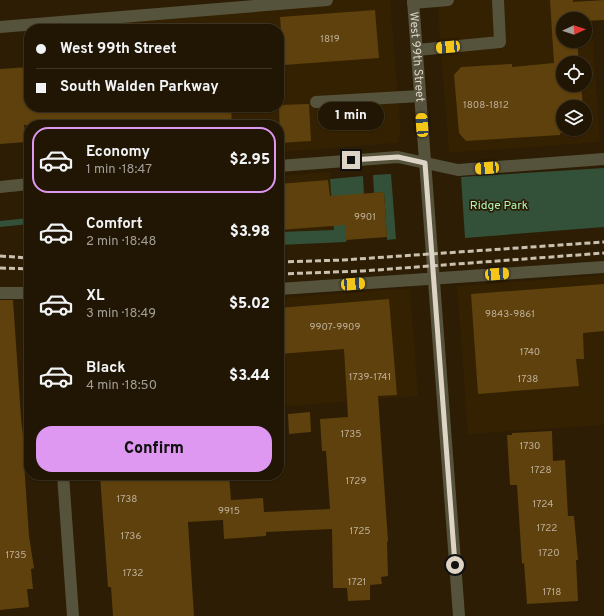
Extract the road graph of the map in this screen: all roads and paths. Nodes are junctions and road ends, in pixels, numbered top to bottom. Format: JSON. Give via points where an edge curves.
{"nodes":[{"id":1,"x":327,"y":0,"type":"edge"},
{"id":2,"x":448,"y":0,"type":"edge"},
{"id":3,"x":498,"y":0,"type":"edge"},
{"id":4,"x":413,"y":1,"type":"edge"},
{"id":5,"x":36,"y":24,"type":"edge"},
{"id":6,"x":24,"y":25,"type":"edge"},
{"id":7,"x":0,"y":27,"type":"edge"},
{"id":8,"x":417,"y":50,"type":"junction"},
{"id":9,"x":420,"y":96,"type":"junction"},
{"id":10,"x":316,"y":102,"type":"dead end"},
{"id":11,"x":604,"y":159,"type":"edge"},
{"id":12,"x":425,"y":163,"type":"junction"},
{"id":13,"x":284,"y":166,"type":"edge"},
{"id":14,"x":24,"y":185,"type":"edge"},
{"id":15,"x":0,"y":187,"type":"edge"},
{"id":16,"x":604,"y":267,"type":"edge"},
{"id":17,"x":434,"y":279,"type":"junction"},
{"id":18,"x":284,"y":289,"type":"edge"},
{"id":19,"x":0,"y":293,"type":"edge"},
{"id":20,"x":24,"y":293,"type":"edge"},
{"id":21,"x":63,"y":480,"type":"edge"},
{"id":22,"x":73,"y":616,"type":"edge"},
{"id":23,"x":459,"y":616,"type":"edge"}],
"edges":[{"from":1,"to":5,"type":"street"},
{"from":2,"to":4,"type":"street"},
{"from":3,"to":8,"type":"street","via":[[500,42]]},
{"from":4,"to":8,"type":"street","name":"West 99th Street"},
{"from":6,"to":7,"type":"street"},
{"from":8,"to":9,"type":"street","name":"West 99th Street"},
{"from":9,"to":10,"type":"street"},
{"from":9,"to":12,"type":"street","name":"West 99th Street"},
{"from":11,"to":12,"type":"street","via":[[458,170]]},
{"from":12,"to":13,"type":"street","via":[[398,157]]},
{"from":12,"to":17,"type":"street","name":"West 99th Street"},
{"from":14,"to":15,"type":"street"},
{"from":16,"to":17,"type":"street"},
{"from":17,"to":18,"type":"street"},
{"from":17,"to":23,"type":"street","name":"West 99th Street"},
{"from":19,"to":20,"type":"street"},
{"from":21,"to":22,"type":"street"}]}
